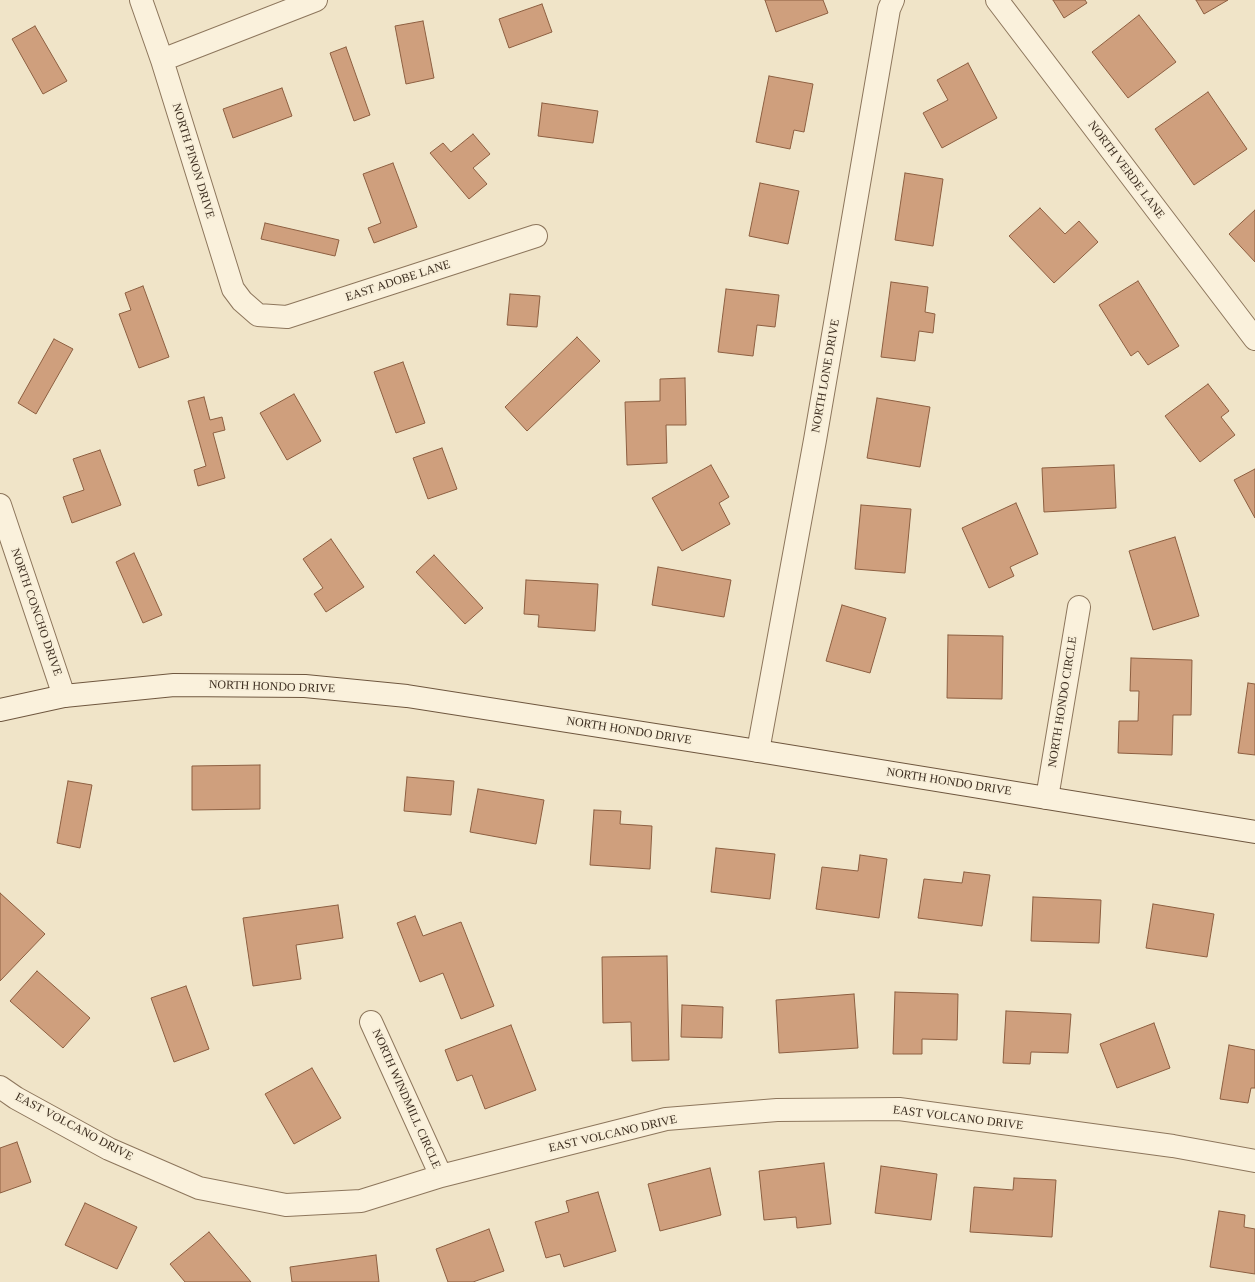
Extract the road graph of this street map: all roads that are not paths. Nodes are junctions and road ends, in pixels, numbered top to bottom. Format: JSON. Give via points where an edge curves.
{"nodes":[{"id":1,"x":141,"y":0,"type":"edge"},
{"id":2,"x":316,"y":0,"type":"edge"},
{"id":3,"x":893,"y":0,"type":"edge"},
{"id":4,"x":998,"y":0,"type":"edge"},
{"id":5,"x":162,"y":60,"type":"junction"},
{"id":6,"x":536,"y":236,"type":"dead end"},
{"id":7,"x":258,"y":315,"type":"joint"},
{"id":8,"x":1255,"y":339,"type":"edge"},
{"id":9,"x":0,"y":505,"type":"edge"},
{"id":10,"x":1078,"y":606,"type":"dead end"},
{"id":11,"x":64,"y":696,"type":"junction"},
{"id":12,"x":0,"y":710,"type":"edge"},
{"id":13,"x":758,"y":751,"type":"junction"},
{"id":14,"x":1048,"y":798,"type":"junction"},
{"id":15,"x":1255,"y":832,"type":"edge"},
{"id":16,"x":372,"y":1022,"type":"dead end"},
{"id":17,"x":0,"y":1087,"type":"edge"},
{"id":18,"x":1255,"y":1161,"type":"edge"},
{"id":19,"x":440,"y":1176,"type":"junction"}],
"edges":[{"from":1,"to":5,"type":"street","name":"NORTH PINON DRIVE"},
{"from":2,"to":5,"type":"street"},
{"from":3,"to":13,"type":"street","name":"NORTH LONE DRIVE","via":[[889,9],[815,440]]},
{"from":4,"to":8,"type":"street","name":"NORTH VERDE LANE"},
{"from":5,"to":7,"type":"street","name":"NORTH PINON DRIVE","via":[[233,289]]},
{"from":6,"to":7,"type":"street","name":"EAST ADOBE LANE","via":[[287,317]]},
{"from":9,"to":11,"type":"street","name":"NORTH CONCHO DRIVE"},
{"from":10,"to":14,"type":"street","name":"NORTH HONDO CIRCLE"},
{"from":11,"to":12,"type":"street","name":"NORTH HONDO DRIVE"},
{"from":11,"to":13,"type":"street","name":"NORTH HONDO DRIVE","via":[[174,685],[305,686],[407,696]]},
{"from":13,"to":14,"type":"street","name":"NORTH HONDO DRIVE"},
{"from":14,"to":15,"type":"street","name":"NORTH HONDO DRIVE"},
{"from":16,"to":19,"type":"street","name":"NORTH WINDMILL CIRCLE"},
{"from":17,"to":19,"type":"street","name":"EAST VOLCANO DRIVE","via":[[109,1149],[200,1188],[286,1205],[360,1201]]},
{"from":18,"to":19,"type":"street","name":"EAST VOLCANO DRIVE","via":[[1173,1146],[899,1109],[777,1110],[666,1120]]}]}
